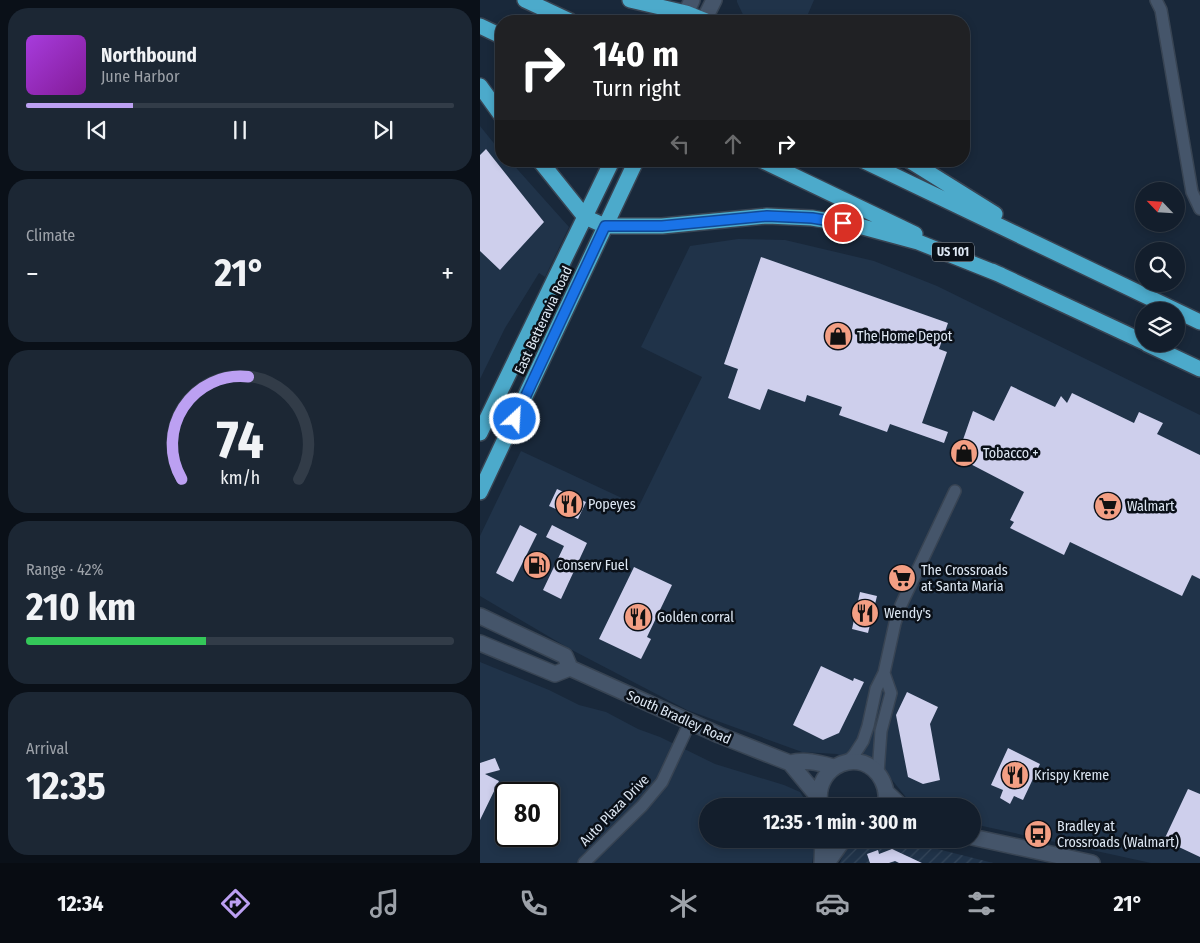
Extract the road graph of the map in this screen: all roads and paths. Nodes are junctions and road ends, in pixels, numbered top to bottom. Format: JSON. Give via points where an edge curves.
{"nodes":[{"id":1,"x":525,"y":0,"type":"edge"},
{"id":2,"x":630,"y":0,"type":"edge"},
{"id":3,"x":714,"y":0,"type":"edge"},
{"id":4,"x":1156,"y":0,"type":"edge"},
{"id":5,"x":686,"y":11,"type":"edge"},
{"id":6,"x":557,"y":15,"type":"edge"},
{"id":7,"x":707,"y":15,"type":"edge"},
{"id":8,"x":480,"y":26,"type":"edge"},
{"id":9,"x":495,"y":33,"type":"edge"},
{"id":10,"x":480,"y":86,"type":"edge"},
{"id":11,"x":495,"y":107,"type":"edge"},
{"id":12,"x":545,"y":167,"type":"edge"},
{"id":13,"x":609,"y":167,"type":"edge"},
{"id":14,"x":633,"y":167,"type":"edge"},
{"id":15,"x":776,"y":167,"type":"edge"},
{"id":16,"x":877,"y":167,"type":"edge"},
{"id":17,"x":920,"y":167,"type":"edge"},
{"id":18,"x":1200,"y":209,"type":"edge"},
{"id":19,"x":585,"y":217,"type":"junction"},
{"id":20,"x":605,"y":226,"type":"junction"},
{"id":21,"x":1060,"y":254,"type":"junction"},
{"id":22,"x":1001,"y":275,"type":"junction"},
{"id":23,"x":1200,"y":322,"type":"edge"},
{"id":24,"x":1135,"y":338,"type":"edge"},
{"id":25,"x":1164,"y":352,"type":"edge"},
{"id":26,"x":1200,"y":369,"type":"edge"},
{"id":27,"x":480,"y":433,"type":"edge"},
{"id":28,"x":955,"y":491,"type":"dead end"},
{"id":29,"x":480,"y":492,"type":"edge"},
{"id":30,"x":480,"y":616,"type":"edge"},
{"id":31,"x":480,"y":643,"type":"edge"},
{"id":32,"x":570,"y":668,"type":"junction"},
{"id":33,"x":884,"y":673,"type":"junction"},
{"id":34,"x":690,"y":722,"type":"junction"},
{"id":35,"x":790,"y":764,"type":"junction"},
{"id":36,"x":840,"y":765,"type":"junction"},
{"id":37,"x":878,"y":773,"type":"junction"},
{"id":38,"x":817,"y":798,"type":"edge"},
{"id":39,"x":820,"y":798,"type":"edge"},
{"id":40,"x":885,"y":798,"type":"edge"},
{"id":41,"x":981,"y":839,"type":"edge"},
{"id":42,"x":823,"y":848,"type":"edge"},
{"id":43,"x":838,"y":848,"type":"edge"},
{"id":44,"x":584,"y":863,"type":"edge"},
{"id":45,"x":822,"y":863,"type":"edge"},
{"id":46,"x":827,"y":863,"type":"edge"},
{"id":47,"x":1092,"y":863,"type":"edge"}],
"edges":[{"from":1,"to":6,"type":"highway"},
{"from":2,"to":5,"type":"highway"},
{"from":3,"to":7,"type":"street"},
{"from":4,"to":18,"type":"street","via":[[1161,10],[1192,192]]},
{"from":8,"to":9,"type":"highway"},
{"from":10,"to":11,"type":"highway"},
{"from":12,"to":19,"type":"highway"},
{"from":13,"to":19,"type":"highway","name":"East Betteravia Road"},
{"from":14,"to":20,"type":"highway","name":"East Betteravia Road"},
{"from":15,"to":22,"type":"highway","number":"US 101"},
{"from":16,"to":21,"type":"highway"},
{"from":17,"to":21,"type":"highway"},
{"from":19,"to":20,"type":"highway"},
{"from":19,"to":27,"type":"highway","name":"East Betteravia Road"},
{"from":20,"to":22,"type":"highway","via":[[662,226],[767,216],[812,218],[859,226],[918,242]]},
{"from":20,"to":29,"type":"highway","name":"East Betteravia Road"},
{"from":21,"to":23,"type":"highway"},
{"from":22,"to":24,"type":"highway","number":"US 101"},
{"from":25,"to":26,"type":"highway","number":"US 101"},
{"from":28,"to":33,"type":"street","via":[[900,605]]},
{"from":30,"to":32,"type":"street","name":"South Bradley Road","via":[[565,656]]},
{"from":31,"to":32,"type":"street","via":[[555,674]]},
{"from":32,"to":34,"type":"street","name":"South Bradley Road"},
{"from":33,"to":36,"type":"street","via":[[876,689],[863,741],[854,755]]},
{"from":33,"to":37,"type":"street","via":[[891,693],[881,732]]},
{"from":34,"to":35,"type":"street","name":"South Bradley Road"},
{"from":34,"to":44,"type":"street","name":"Auto Plaza Drive","via":[[662,782]]},
{"from":35,"to":36,"type":"street","name":"South Bradley Road","via":[[800,760]]},
{"from":35,"to":38,"type":"street","name":"South Bradley Road"},
{"from":36,"to":37,"type":"street","name":"South Bradley Road","via":[[861,763]]},
{"from":36,"to":39,"type":"street","via":[[825,776],[819,788]]},
{"from":37,"to":40,"type":"street","via":[[886,787]]},
{"from":41,"to":47,"type":"street"},
{"from":42,"to":45,"type":"street"},
{"from":43,"to":46,"type":"street"}]}
